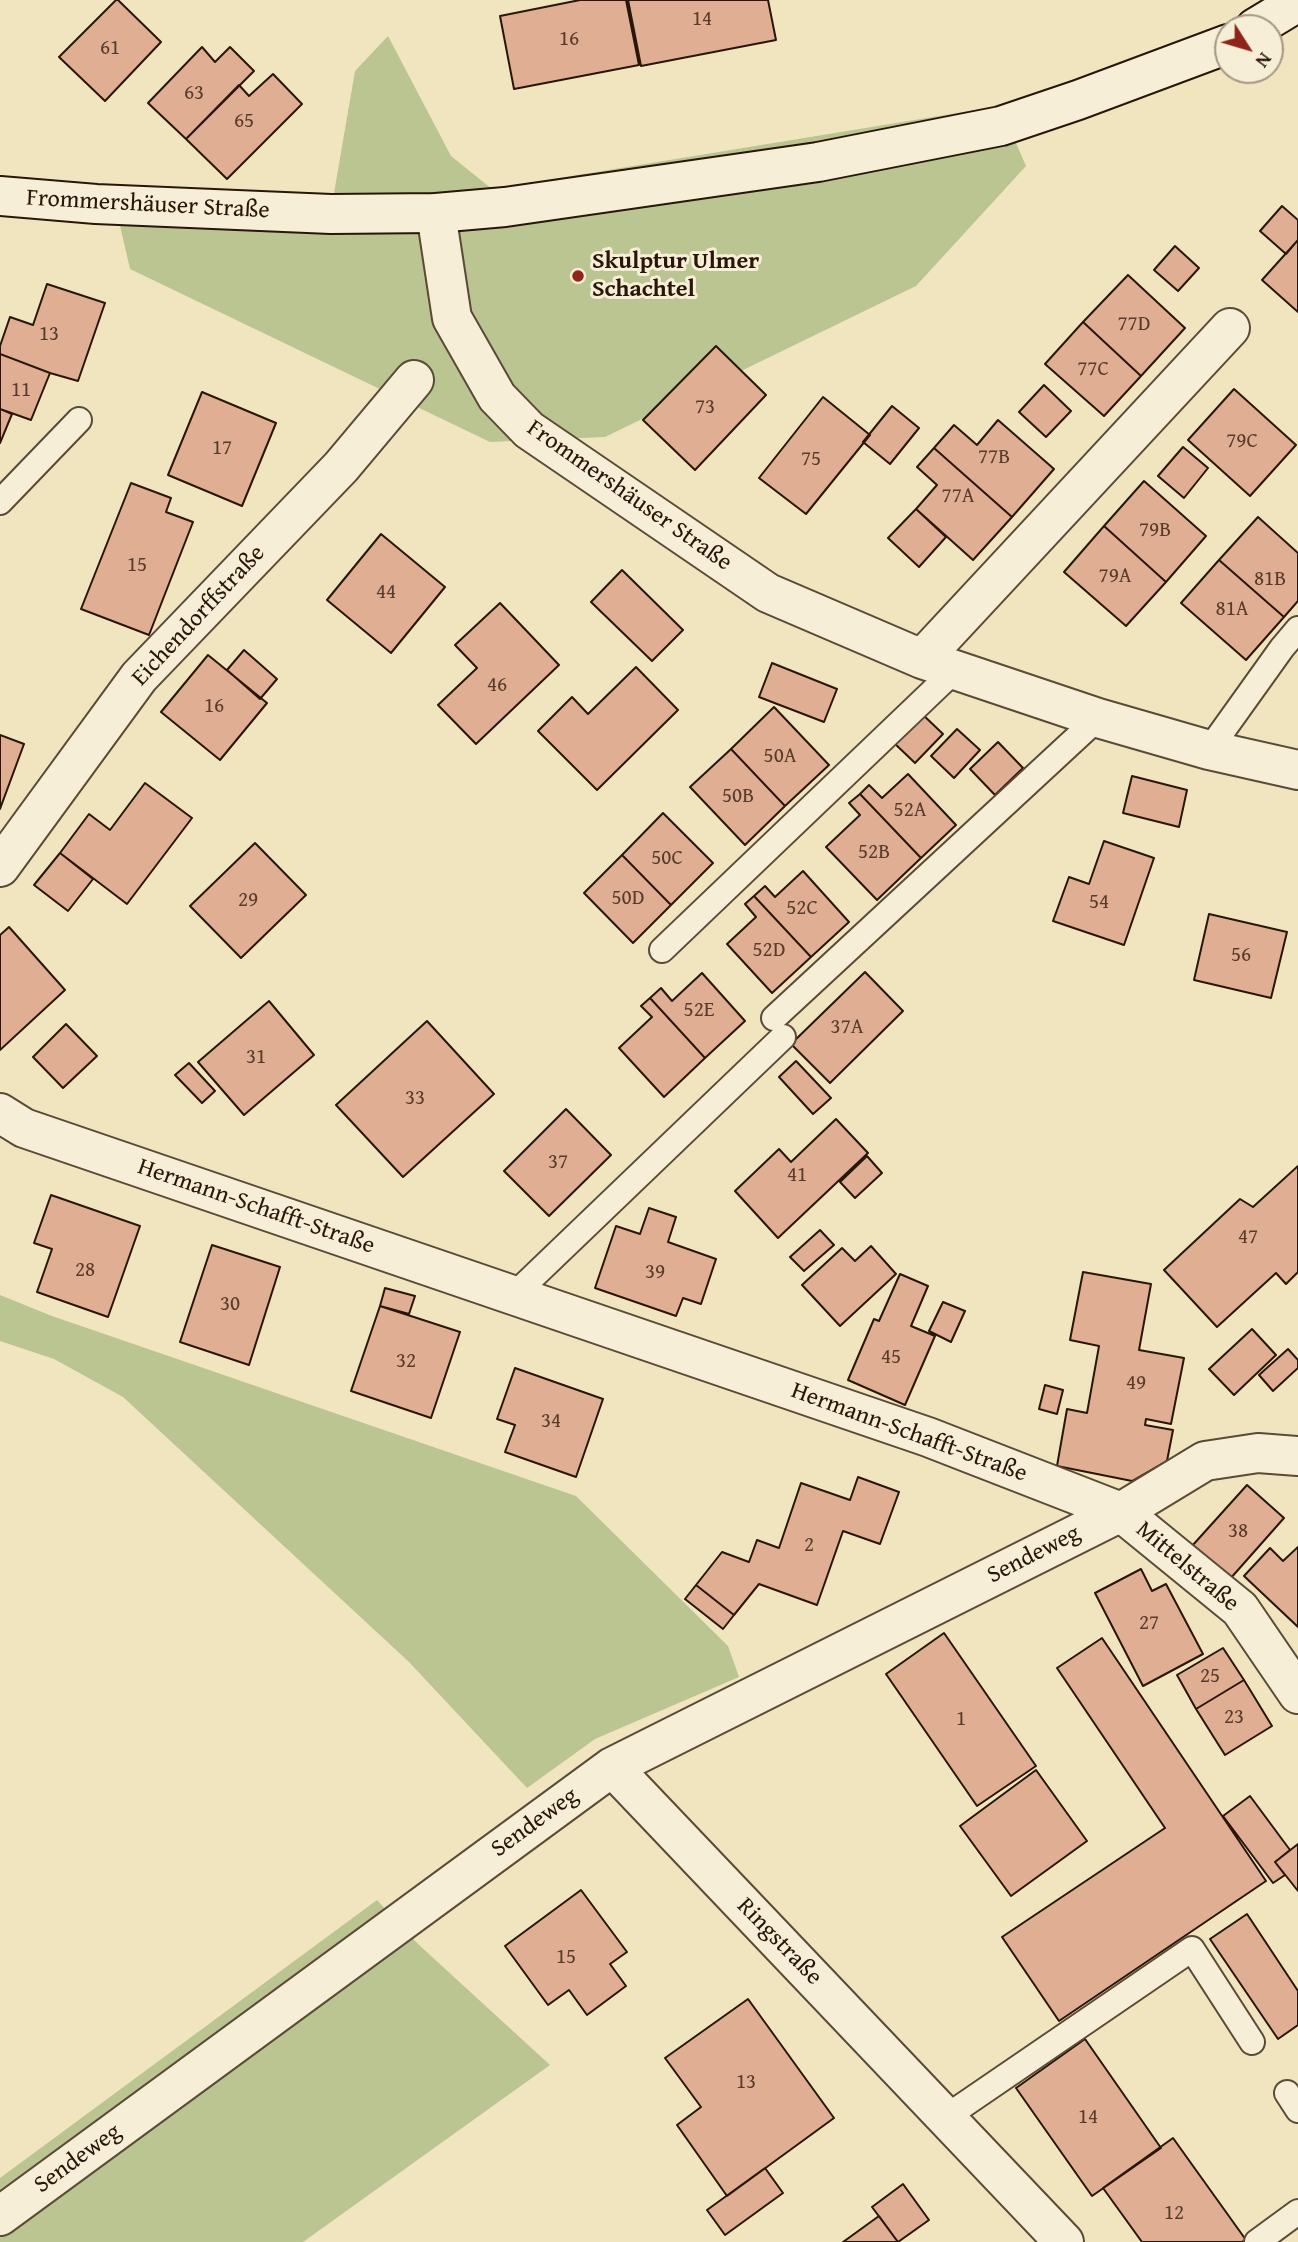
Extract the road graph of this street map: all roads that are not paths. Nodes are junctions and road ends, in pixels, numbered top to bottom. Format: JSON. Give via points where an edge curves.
{"nodes":[{"id":1,"x":1298,"y":2,"type":"edge"},
{"id":2,"x":1278,"y":14,"type":"edge"},
{"id":3,"x":1214,"y":49,"type":"edge"},
{"id":4,"x":0,"y":196,"type":"edge"},
{"id":5,"x":436,"y":213,"type":"junction"},
{"id":6,"x":1230,"y":328,"type":"dead end"},
{"id":7,"x":414,"y":380,"type":"dead end"},
{"id":8,"x":79,"y":420,"type":"dead end"},
{"id":9,"x":0,"y":502,"type":"edge"},
{"id":10,"x":1298,"y":629,"type":"edge"},
{"id":11,"x":939,"y":665,"type":"junction"},
{"id":12,"x":1098,"y":718,"type":"junction"},
{"id":13,"x":1209,"y":750,"type":"junction"},
{"id":14,"x":1298,"y":770,"type":"edge"},
{"id":15,"x":0,"y":867,"type":"edge"},
{"id":16,"x":662,"y":950,"type":"dead end"},
{"id":17,"x":0,"y":1113,"type":"edge"},
{"id":18,"x":514,"y":1295,"type":"junction"},
{"id":19,"x":1298,"y":1456,"type":"edge"},
{"id":20,"x":1121,"y":1512,"type":"junction"},
{"id":21,"x":1298,"y":1694,"type":"edge"},
{"id":22,"x":612,"y":1767,"type":"junction"},
{"id":23,"x":1252,"y":2042,"type":"dead end"},
{"id":24,"x":946,"y":2117,"type":"junction"},
{"id":25,"x":1298,"y":2213,"type":"edge"},
{"id":26,"x":0,"y":2216,"type":"edge"},
{"id":27,"x":1065,"y":2242,"type":"edge"},
{"id":28,"x":1257,"y":2242,"type":"edge"}],
"edges":[{"from":1,"to":2,"type":"street"},
{"from":3,"to":5,"type":"street","via":[[1000,126],[818,162]]},
{"from":4,"to":5,"type":"street","name":"Frommershäuser Straße","via":[[331,214]]},
{"from":5,"to":11,"type":"street","name":"Frommershäuser Straße","via":[[452,318],[497,397],[529,430],[768,593]]},
{"from":6,"to":11,"type":"street"},
{"from":7,"to":15,"type":"street","name":"Eichendorffstraße","via":[[341,467],[139,677]]},
{"from":8,"to":9,"type":"lane"},
{"from":10,"to":13,"type":"lane"},
{"from":11,"to":12,"type":"street","name":"Frommershäuser Straße"},
{"from":11,"to":16,"type":"lane"},
{"from":12,"to":13,"type":"street","name":"Frommershäuser Straße"},
{"from":12,"to":18,"type":"lane","via":[[778,1028]]},
{"from":13,"to":14,"type":"street","name":"Frommershäuser Straße"},
{"from":17,"to":18,"type":"street","name":"Hermann-Schafft-Straße","via":[[24,1128]]},
{"from":18,"to":20,"type":"street","name":"Hermann-Schafft-Straße","via":[[928,1437]]},
{"from":19,"to":20,"type":"street","via":[[1258,1453],[1205,1461]]},
{"from":20,"to":21,"type":"street","name":"Mittelstraße","via":[[1240,1609]]},
{"from":20,"to":22,"type":"street","name":"Sendeweg"},
{"from":22,"to":24,"type":"street","name":"Ringstraße"},
{"from":22,"to":26,"type":"street","name":"Sendeweg"},
{"from":23,"to":24,"type":"lane","via":[[1192,1949]]},
{"from":24,"to":27,"type":"street","name":"Ringstraße"},
{"from":25,"to":28,"type":"lane"}]}
